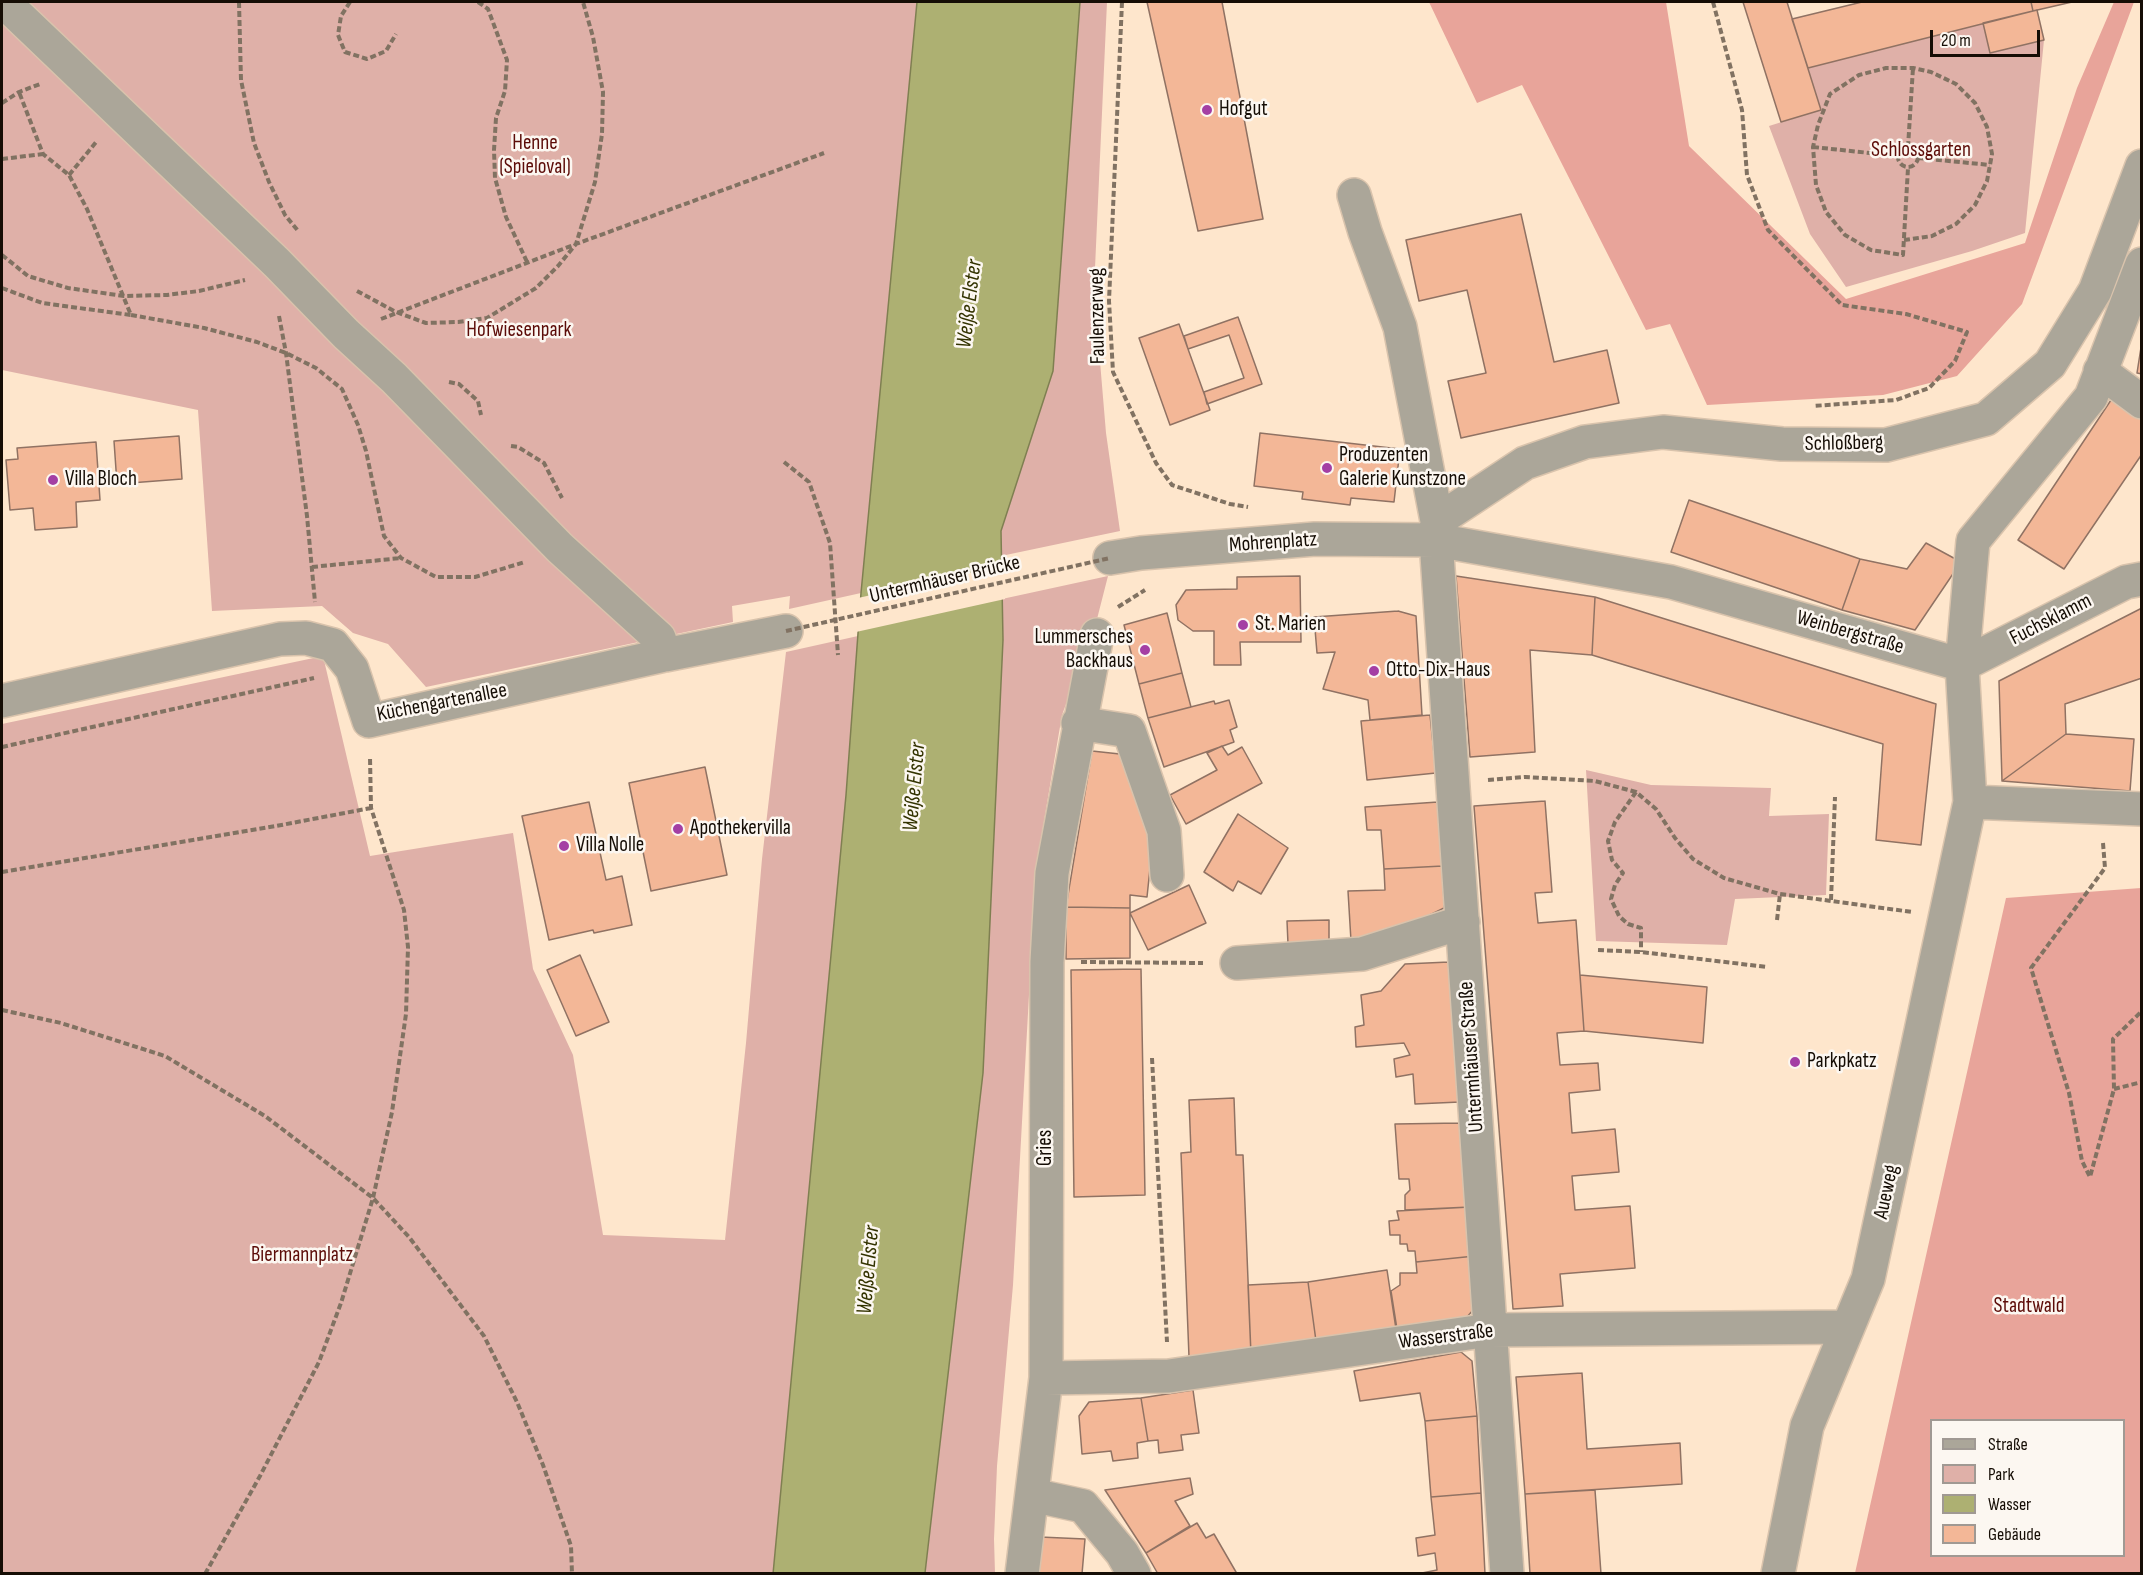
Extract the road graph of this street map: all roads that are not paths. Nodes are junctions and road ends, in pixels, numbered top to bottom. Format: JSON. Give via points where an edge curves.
{"nodes":[{"id":1,"x":4,"y":2,"type":"edge"},
{"id":2,"x":2142,"y":166,"type":"edge"},
{"id":3,"x":1354,"y":195,"type":"dead end"},
{"id":4,"x":2142,"y":264,"type":"edge"},
{"id":5,"x":2100,"y":371,"type":"junction"},
{"id":6,"x":2142,"y":402,"type":"edge"},
{"id":7,"x":1437,"y":530,"type":"junction"},
{"id":8,"x":1110,"y":558,"type":"road end"},
{"id":9,"x":2142,"y":579,"type":"edge"},
{"id":10,"x":786,"y":632,"type":"road end"},
{"id":11,"x":1096,"y":635,"type":"dead end"},
{"id":12,"x":665,"y":655,"type":"junction"},
{"id":13,"x":1962,"y":666,"type":"junction"},
{"id":14,"x":2,"y":701,"type":"edge"},
{"id":15,"x":1078,"y":723,"type":"junction"},
{"id":16,"x":1970,"y":802,"type":"junction"},
{"id":17,"x":2142,"y":809,"type":"edge"},
{"id":18,"x":1167,"y":874,"type":"dead end"},
{"id":19,"x":1463,"y":922,"type":"junction"},
{"id":20,"x":1237,"y":963,"type":"road end"},
{"id":21,"x":1848,"y":1327,"type":"junction"},
{"id":22,"x":1490,"y":1330,"type":"junction"},
{"id":23,"x":1046,"y":1378,"type":"junction"},
{"id":24,"x":1032,"y":1495,"type":"junction"},
{"id":25,"x":1022,"y":1574,"type":"edge"},
{"id":26,"x":1134,"y":1574,"type":"edge"},
{"id":27,"x":1507,"y":1574,"type":"edge"},
{"id":28,"x":1778,"y":1574,"type":"edge"}],
"edges":[{"from":1,"to":12,"type":"street","via":[[274,267],[394,378],[560,548],[659,638]]},
{"from":2,"to":7,"type":"street","name":"Schloßberg","via":[[2095,291],[2050,364],[1986,419],[1886,445],[1782,444],[1663,432],[1585,442],[1525,463]]},
{"from":3,"to":7,"type":"street","name":"Untermhäuser Straße","via":[[1400,327]]},
{"from":4,"to":5,"type":"street"},
{"from":5,"to":6,"type":"street"},
{"from":5,"to":13,"type":"street","via":[[2091,397],[1973,541]]},
{"from":7,"to":8,"type":"street","name":"Mohrenplatz"},
{"from":7,"to":13,"type":"street","name":"Weinbergstraße","via":[[1671,582]]},
{"from":7,"to":19,"type":"street","name":"Untermhäuser Straße"},
{"from":9,"to":13,"type":"street","name":"Fuchsklamm","via":[[2126,582]]},
{"from":10,"to":12,"type":"street","name":"Küchengartenallee"},
{"from":11,"to":15,"type":"street","name":"Gries"},
{"from":12,"to":14,"type":"street","name":"Küchengartenallee","via":[[369,720],[351,669],[333,645],[306,638],[280,639]]},
{"from":13,"to":16,"type":"street"},
{"from":15,"to":18,"type":"street","via":[[1129,731],[1164,831]]},
{"from":15,"to":23,"type":"street","name":"Gries","via":[[1052,873],[1047,962]]},
{"from":16,"to":17,"type":"street"},
{"from":16,"to":21,"type":"street","name":"Aueweg","via":[[1868,1279]]},
{"from":19,"to":20,"type":"street","via":[[1362,954]]},
{"from":19,"to":22,"type":"street","name":"Untermhäuser Straße"},
{"from":21,"to":22,"type":"street","name":"Wasserstraße"},
{"from":21,"to":28,"type":"street","name":"Aueweg","via":[[1807,1426]]},
{"from":22,"to":23,"type":"street","name":"Wasserstraße","via":[[1169,1376]]},
{"from":22,"to":27,"type":"street","name":"Untermhäuser Straße"},
{"from":23,"to":24,"type":"street","name":"Gries"},
{"from":24,"to":25,"type":"street","name":"Gries"},
{"from":24,"to":26,"type":"street","via":[[1083,1506]]}]}
